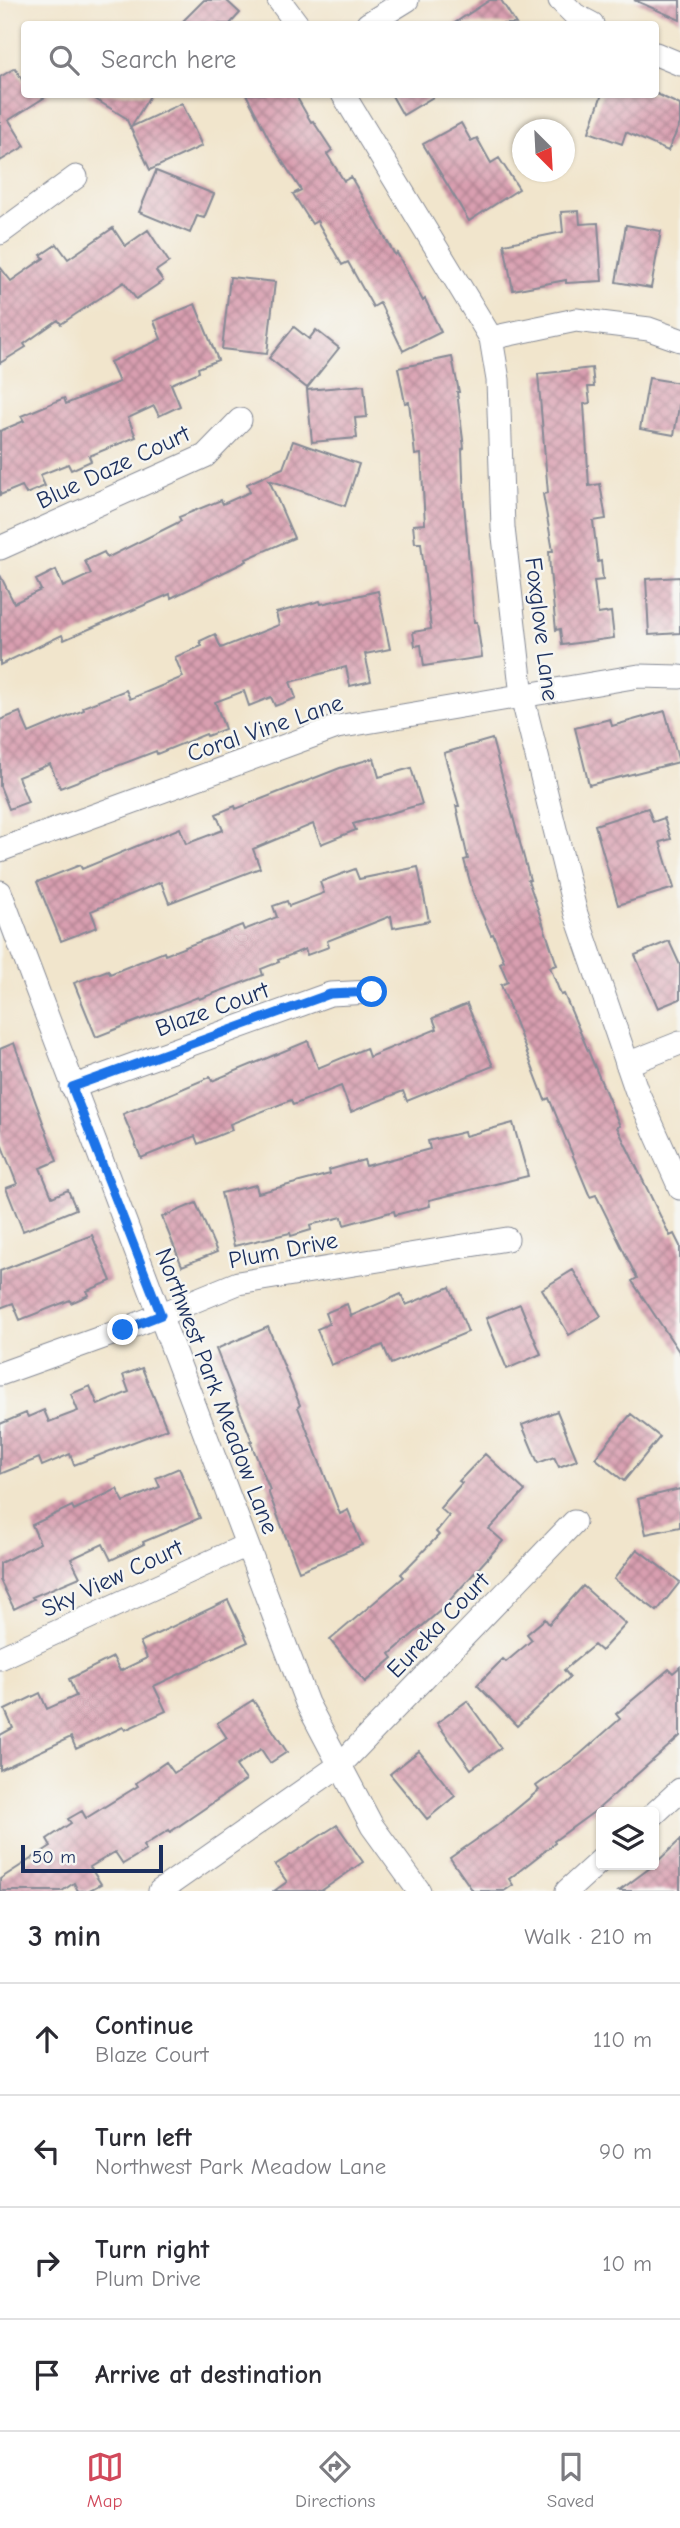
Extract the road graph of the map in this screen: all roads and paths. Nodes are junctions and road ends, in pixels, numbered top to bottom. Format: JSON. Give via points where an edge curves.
{"nodes":[{"id":1,"x":279,"y":0,"type":"edge"},
{"id":2,"x":407,"y":0,"type":"edge"},
{"id":3,"x":561,"y":0,"type":"edge"},
{"id":4,"x":295,"y":21,"type":"edge"},
{"id":5,"x":373,"y":21,"type":"edge"},
{"id":6,"x":586,"y":21,"type":"edge"},
{"id":7,"x":659,"y":55,"type":"edge"},
{"id":8,"x":680,"y":64,"type":"edge"},
{"id":9,"x":344,"y":98,"type":"edge"},
{"id":10,"x":76,"y":177,"type":"dead end"},
{"id":11,"x":0,"y":233,"type":"edge"},
{"id":12,"x":491,"y":338,"type":"junction"},
{"id":13,"x":680,"y":340,"type":"edge"},
{"id":14,"x":240,"y":420,"type":"dead end"},
{"id":15,"x":0,"y":548,"type":"edge"},
{"id":16,"x":680,"y":677,"type":"edge"},
{"id":17,"x":522,"y":696,"type":"junction"},
{"id":18,"x":0,"y":849,"type":"edge"},
{"id":19,"x":0,"y":892,"type":"edge"},
{"id":20,"x":372,"y":992,"type":"dead end"},
{"id":21,"x":680,"y":1043,"type":"edge"},
{"id":22,"x":627,"y":1063,"type":"junction"},
{"id":23,"x":72,"y":1087,"type":"junction"},
{"id":24,"x":680,"y":1188,"type":"edge"},
{"id":25,"x":507,"y":1239,"type":"dead end"},
{"id":26,"x":161,"y":1315,"type":"junction"},
{"id":27,"x":0,"y":1374,"type":"edge"},
{"id":28,"x":574,"y":1522,"type":"dead end"},
{"id":29,"x":247,"y":1545,"type":"junction"},
{"id":30,"x":0,"y":1658,"type":"edge"},
{"id":31,"x":340,"y":1765,"type":"junction"},
{"id":32,"x":680,"y":1790,"type":"edge"},
{"id":33,"x":659,"y":1809,"type":"edge"},
{"id":34,"x":596,"y":1864,"type":"edge"},
{"id":35,"x":160,"y":1891,"type":"edge"},
{"id":36,"x":419,"y":1891,"type":"edge"},
{"id":37,"x":566,"y":1891,"type":"edge"}],
"edges":[{"from":1,"to":4,"type":"street"},
{"from":2,"to":5,"type":"street"},
{"from":3,"to":6,"type":"street"},
{"from":7,"to":8,"type":"street"},
{"from":9,"to":12,"type":"street","name":"Foxglove Lane"},
{"from":10,"to":11,"type":"street"},
{"from":12,"to":13,"type":"street","via":[[576,320],[649,328]]},
{"from":12,"to":17,"type":"street","name":"Foxglove Lane","via":[[498,380],[503,528]]},
{"from":14,"to":15,"type":"street","name":"Blue Daze Court","via":[[205,456]]},
{"from":16,"to":17,"type":"street","name":"Coral Vine Lane","via":[[639,676]]},
{"from":17,"to":18,"type":"street","name":"Coral Vine Lane","via":[[337,727]]},
{"from":17,"to":22,"type":"street","name":"Foxglove Lane","via":[[576,914]]},
{"from":19,"to":23,"type":"street","name":"Northwest Park Meadow Lane"},
{"from":20,"to":23,"type":"street","name":"Blaze Court","via":[[330,994]]},
{"from":21,"to":22,"type":"street"},
{"from":22,"to":24,"type":"street","name":"Foxglove Lane"},
{"from":23,"to":26,"type":"street","name":"Northwest Park Meadow Lane"},
{"from":25,"to":26,"type":"street","name":"Plum Drive","via":[[238,1283]]},
{"from":26,"to":27,"type":"street","name":"Plum Drive"},
{"from":26,"to":29,"type":"street","name":"Northwest Park Meadow Lane"},
{"from":28,"to":31,"type":"street","name":"Eureka Court"},
{"from":29,"to":30,"type":"street","name":"Sky View Court"},
{"from":29,"to":31,"type":"street","name":"Northwest Park Meadow Lane","via":[[307,1703]]},
{"from":31,"to":35,"type":"street","name":"Eureka Court"},
{"from":31,"to":36,"type":"street","name":"Northwest Park Meadow Lane","via":[[372,1826]]},
{"from":32,"to":33,"type":"street"},
{"from":34,"to":37,"type":"street"}]}
